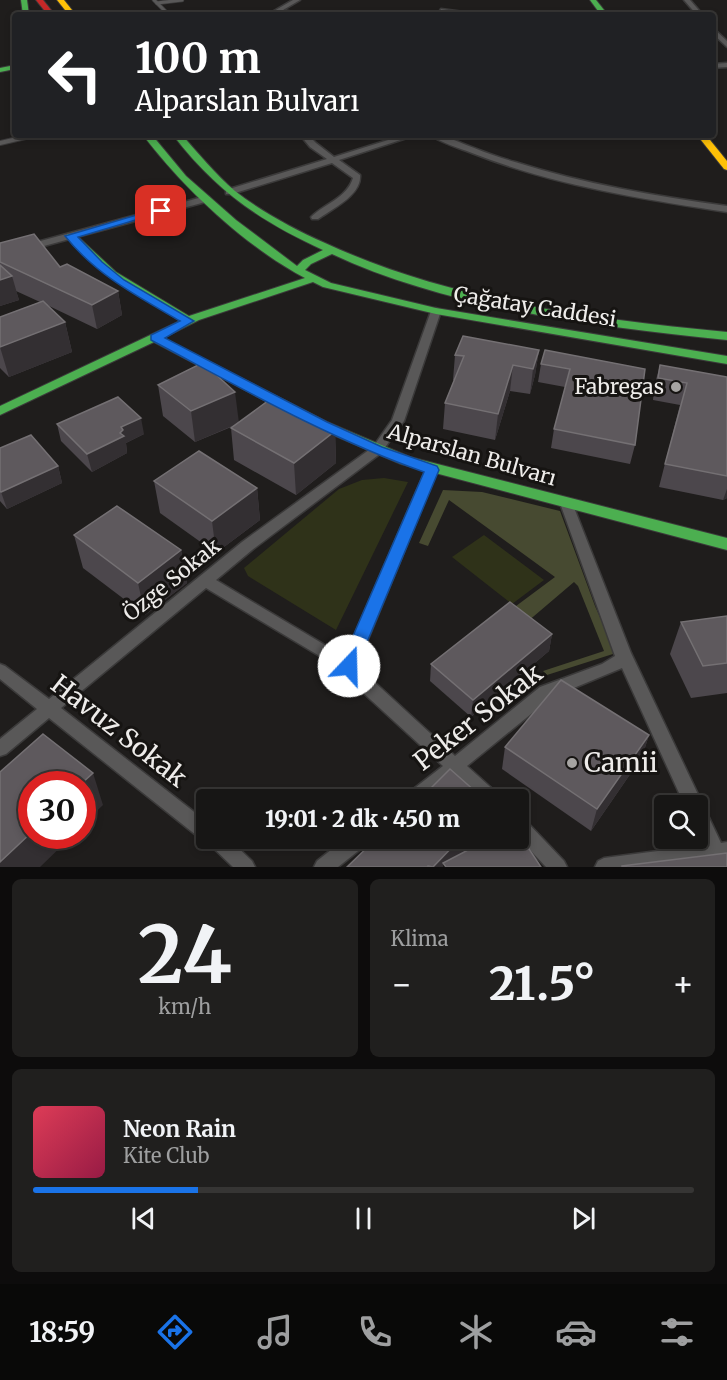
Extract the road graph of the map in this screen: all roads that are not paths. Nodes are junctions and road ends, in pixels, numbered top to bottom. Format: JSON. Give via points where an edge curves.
{"nodes":[{"id":1,"x":39,"y":0,"type":"edge"},
{"id":2,"x":60,"y":0,"type":"edge"},
{"id":3,"x":182,"y":0,"type":"edge"},
{"id":4,"x":297,"y":0,"type":"edge"},
{"id":5,"x":593,"y":0,"type":"edge"},
{"id":6,"x":687,"y":0,"type":"edge"},
{"id":7,"x":155,"y":2,"type":"edge"},
{"id":8,"x":448,"y":5,"type":"dead end"},
{"id":9,"x":278,"y":11,"type":"joint"},
{"id":10,"x":49,"y":12,"type":"edge"},
{"id":11,"x":70,"y":12,"type":"edge"},
{"id":12,"x":284,"y":12,"type":"edge"},
{"id":13,"x":439,"y":12,"type":"edge"},
{"id":14,"x":603,"y":12,"type":"edge"},
{"id":15,"x":697,"y":12,"type":"edge"},
{"id":16,"x":21,"y":138,"type":"edge"},
{"id":17,"x":149,"y":138,"type":"edge"},
{"id":18,"x":180,"y":138,"type":"edge"},
{"id":19,"x":307,"y":138,"type":"edge"},
{"id":20,"x":402,"y":138,"type":"edge"},
{"id":21,"x":442,"y":138,"type":"edge"},
{"id":22,"x":704,"y":138,"type":"edge"},
{"id":23,"x":0,"y":143,"type":"edge"},
{"id":24,"x":722,"y":154,"type":"edge"},
{"id":25,"x":333,"y":159,"type":"junction"},
{"id":26,"x":727,"y":167,"type":"edge"},
{"id":27,"x":229,"y":192,"type":"junction"},
{"id":28,"x":206,"y":199,"type":"junction"},
{"id":29,"x":727,"y":208,"type":"edge"},
{"id":30,"x":315,"y":217,"type":"dead end"},
{"id":31,"x":71,"y":236,"type":"junction"},
{"id":32,"x":330,"y":251,"type":"junction"},
{"id":33,"x":0,"y":255,"type":"edge"},
{"id":34,"x":365,"y":265,"type":"junction"},
{"id":35,"x":298,"y":271,"type":"junction"},
{"id":36,"x":312,"y":279,"type":"junction"},
{"id":37,"x":337,"y":288,"type":"junction"},
{"id":38,"x":436,"y":311,"type":"junction"},
{"id":39,"x":189,"y":321,"type":"junction"},
{"id":40,"x":727,"y":336,"type":"edge"},
{"id":41,"x":155,"y":338,"type":"junction"},
{"id":42,"x":727,"y":360,"type":"edge"},
{"id":43,"x":0,"y":411,"type":"edge"},
{"id":44,"x":377,"y":450,"type":"junction"},
{"id":45,"x":432,"y":470,"type":"junction"},
{"id":46,"x":566,"y":503,"type":"junction"},
{"id":47,"x":727,"y":544,"type":"edge"},
{"id":48,"x":205,"y":580,"type":"junction"},
{"id":49,"x":623,"y":653,"type":"junction"},
{"id":50,"x":349,"y":666,"type":"junction"},
{"id":51,"x":0,"y":670,"type":"edge"},
{"id":52,"x":48,"y":709,"type":"junction"},
{"id":53,"x":0,"y":749,"type":"edge"},
{"id":54,"x":457,"y":766,"type":"junction"},
{"id":55,"x":427,"y":789,"type":"edge"},
{"id":56,"x":481,"y":789,"type":"edge"},
{"id":57,"x":689,"y":795,"type":"edge"},
{"id":58,"x":196,"y":824,"type":"edge"},
{"id":59,"x":708,"y":829,"type":"edge"},
{"id":60,"x":529,"y":837,"type":"edge"},
{"id":61,"x":226,"y":849,"type":"edge"},
{"id":62,"x":347,"y":849,"type":"edge"},
{"id":63,"x":722,"y":852,"type":"edge"},
{"id":64,"x":246,"y":867,"type":"edge"},
{"id":65,"x":323,"y":867,"type":"edge"},
{"id":66,"x":558,"y":867,"type":"edge"},
{"id":67,"x":604,"y":867,"type":"edge"}],
"edges":[{"from":1,"to":10,"type":"main road"},
{"from":2,"to":11,"type":"main road"},
{"from":3,"to":7,"type":"lane"},
{"from":4,"to":9,"type":"street"},
{"from":5,"to":14,"type":"main road"},
{"from":6,"to":15,"type":"street"},
{"from":8,"to":13,"type":"street"},
{"from":9,"to":12,"type":"street"},
{"from":16,"to":23,"type":"lane"},
{"from":17,"to":28,"type":"main road","name":"Çağatay Caddesi"},
{"from":18,"to":27,"type":"main road","name":"Çağatay Caddesi"},
{"from":19,"to":25,"type":"street"},
{"from":20,"to":25,"type":"street"},
{"from":21,"to":29,"type":"street","via":[[559,178]]},
{"from":22,"to":24,"type":"main road"},
{"from":24,"to":26,"type":"main road"},
{"from":25,"to":27,"type":"street"},
{"from":25,"to":30,"type":"street","via":[[357,177],[356,185]]},
{"from":27,"to":32,"type":"main road","name":"Çağatay Caddesi","via":[[287,230]]},
{"from":28,"to":31,"type":"street"},
{"from":28,"to":35,"type":"main road","name":"Çağatay Caddesi"},
{"from":31,"to":33,"type":"street"},
{"from":31,"to":39,"type":"main road","via":[[120,282]]},
{"from":32,"to":34,"type":"main road","name":"Çağatay Caddesi"},
{"from":32,"to":35,"type":"main road"},
{"from":34,"to":37,"type":"main road","via":[[352,282]]},
{"from":34,"to":40,"type":"main road","name":"Çağatay Caddesi","via":[[532,309],[636,327]]},
{"from":35,"to":36,"type":"main road","name":"Çağatay Caddesi"},
{"from":36,"to":37,"type":"main road","name":"Çağatay Caddesi"},
{"from":36,"to":39,"type":"main road"},
{"from":37,"to":38,"type":"main road","name":"Çağatay Caddesi"},
{"from":38,"to":42,"type":"main road","name":"Çağatay Caddesi"},
{"from":38,"to":44,"type":"street","name":"Özge Sokak","via":[[398,420]]},
{"from":39,"to":41,"type":"main road"},
{"from":41,"to":43,"type":"main road"},
{"from":41,"to":44,"type":"main road","name":"Alparslan Bulvarı"},
{"from":44,"to":45,"type":"main road","name":"Alparslan Bulvarı"},
{"from":44,"to":48,"type":"street","name":"Özge Sokak"},
{"from":45,"to":46,"type":"main road","name":"Alparslan Bulvarı"},
{"from":45,"to":50,"type":"street"},
{"from":46,"to":47,"type":"main road","name":"Alparslan Bulvarı"},
{"from":46,"to":49,"type":"street"},
{"from":48,"to":50,"type":"street"},
{"from":48,"to":52,"type":"street","name":"Özge Sokak"},
{"from":49,"to":54,"type":"street","name":"Peker Sokak","via":[[618,663],[546,692]]},
{"from":49,"to":57,"type":"street"},
{"from":50,"to":54,"type":"street","via":[[352,673]]},
{"from":51,"to":52,"type":"street","name":"Havuz Sokak"},
{"from":52,"to":53,"type":"street","name":"Özge Sokak"},
{"from":52,"to":58,"type":"street","name":"Havuz Sokak"},
{"from":54,"to":55,"type":"street","name":"Peker Sokak"},
{"from":54,"to":56,"type":"street"},
{"from":59,"to":63,"type":"street"},
{"from":60,"to":66,"type":"street"},
{"from":61,"to":64,"type":"street"},
{"from":62,"to":65,"type":"street"},
{"from":63,"to":67,"type":"street"}]}
